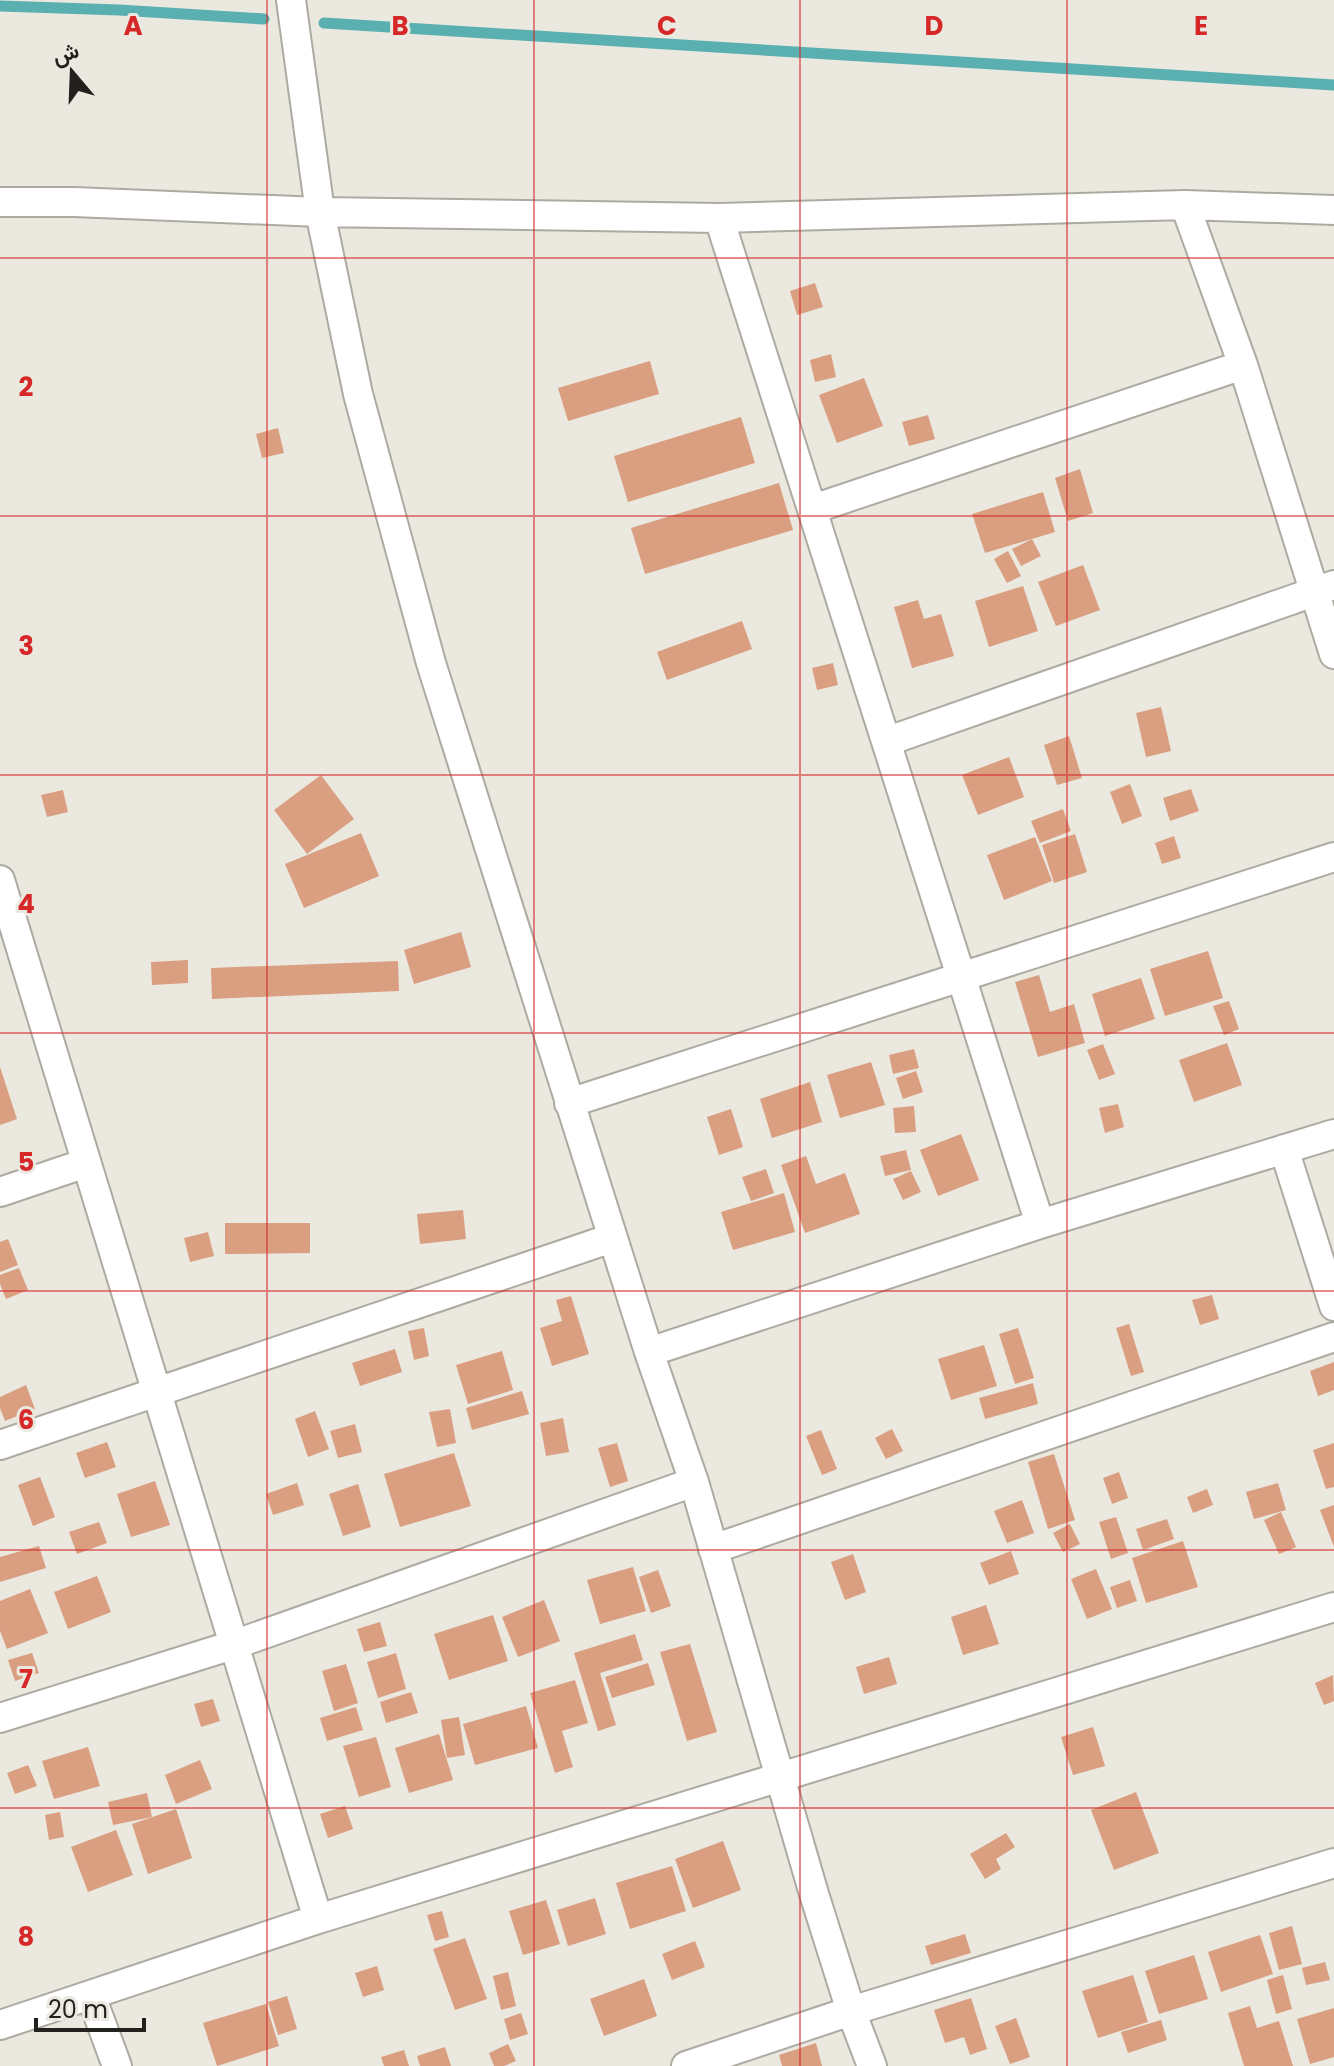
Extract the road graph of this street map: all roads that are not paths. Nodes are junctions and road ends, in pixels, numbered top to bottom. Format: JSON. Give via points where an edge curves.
{"nodes":[{"id":1,"x":291,"y":0,"type":"edge"},
{"id":2,"x":0,"y":202,"type":"edge"},
{"id":3,"x":1185,"y":205,"type":"junction"},
{"id":4,"x":1334,"y":210,"type":"edge"},
{"id":5,"x":320,"y":212,"type":"junction"},
{"id":6,"x":719,"y":218,"type":"junction"},
{"id":7,"x":1243,"y":365,"type":"junction"},
{"id":8,"x":813,"y":509,"type":"junction"},
{"id":9,"x":1324,"y":588,"type":"edge"},
{"id":10,"x":1334,"y":654,"type":"edge"},
{"id":11,"x":888,"y":741,"type":"junction"},
{"id":12,"x":1334,"y":857,"type":"edge"},
{"id":13,"x":0,"y":880,"type":"edge"},
{"id":14,"x":6,"y":925,"type":"edge"},
{"id":15,"x":960,"y":975,"type":"junction"},
{"id":16,"x":569,"y":1103,"type":"junction"},
{"id":17,"x":1334,"y":1134,"type":"edge"},
{"id":18,"x":1284,"y":1149,"type":"junction"},
{"id":19,"x":86,"y":1163,"type":"junction"},
{"id":20,"x":0,"y":1192,"type":"edge"},
{"id":21,"x":1040,"y":1224,"type":"junction"},
{"id":22,"x":612,"y":1238,"type":"junction"},
{"id":23,"x":1334,"y":1306,"type":"edge"},
{"id":24,"x":1334,"y":1337,"type":"edge"},
{"id":25,"x":649,"y":1352,"type":"junction"},
{"id":26,"x":156,"y":1391,"type":"junction"},
{"id":27,"x":0,"y":1445,"type":"edge"},
{"id":28,"x":694,"y":1482,"type":"junction"},
{"id":29,"x":713,"y":1549,"type":"junction"},
{"id":30,"x":1334,"y":1607,"type":"edge"},
{"id":31,"x":233,"y":1645,"type":"junction"},
{"id":32,"x":0,"y":1718,"type":"edge"},
{"id":33,"x":779,"y":1779,"type":"junction"},
{"id":34,"x":1334,"y":1863,"type":"edge"},
{"id":35,"x":318,"y":1919,"type":"junction"},
{"id":36,"x":91,"y":1996,"type":"junction"},
{"id":37,"x":851,"y":2011,"type":"junction"},
{"id":38,"x":0,"y":2025,"type":"edge"},
{"id":39,"x":117,"y":2066,"type":"edge"},
{"id":40,"x":686,"y":2066,"type":"edge"},
{"id":41,"x":872,"y":2066,"type":"edge"}],
"edges":[{"from":1,"to":5,"type":"street"},
{"from":2,"to":5,"type":"street"},
{"from":3,"to":4,"type":"street"},
{"from":3,"to":6,"type":"street"},
{"from":3,"to":7,"type":"street"},
{"from":5,"to":6,"type":"street"},
{"from":5,"to":16,"type":"street","via":[[358,394],[431,663]]},
{"from":6,"to":8,"type":"street"},
{"from":7,"to":8,"type":"street"},
{"from":7,"to":9,"type":"street"},
{"from":8,"to":11,"type":"street"},
{"from":9,"to":10,"type":"street"},
{"from":9,"to":11,"type":"street"},
{"from":11,"to":15,"type":"street"},
{"from":12,"to":15,"type":"street"},
{"from":13,"to":14,"type":"street"},
{"from":14,"to":19,"type":"street"},
{"from":15,"to":16,"type":"street"},
{"from":15,"to":21,"type":"street"},
{"from":16,"to":22,"type":"street"},
{"from":17,"to":18,"type":"street"},
{"from":18,"to":21,"type":"street"},
{"from":18,"to":23,"type":"street"},
{"from":19,"to":20,"type":"street"},
{"from":19,"to":26,"type":"street"},
{"from":21,"to":25,"type":"street"},
{"from":22,"to":25,"type":"street"},
{"from":22,"to":26,"type":"street"},
{"from":24,"to":29,"type":"street"},
{"from":25,"to":28,"type":"street"},
{"from":26,"to":27,"type":"street"},
{"from":26,"to":31,"type":"street"},
{"from":28,"to":29,"type":"street"},
{"from":28,"to":31,"type":"street"},
{"from":29,"to":33,"type":"street"},
{"from":30,"to":33,"type":"street"},
{"from":31,"to":32,"type":"street"},
{"from":31,"to":35,"type":"street"},
{"from":33,"to":35,"type":"street"},
{"from":33,"to":37,"type":"street"},
{"from":34,"to":37,"type":"street"},
{"from":35,"to":36,"type":"street"},
{"from":36,"to":38,"type":"street"},
{"from":36,"to":39,"type":"street"},
{"from":37,"to":40,"type":"street"},
{"from":37,"to":41,"type":"street"}]}
